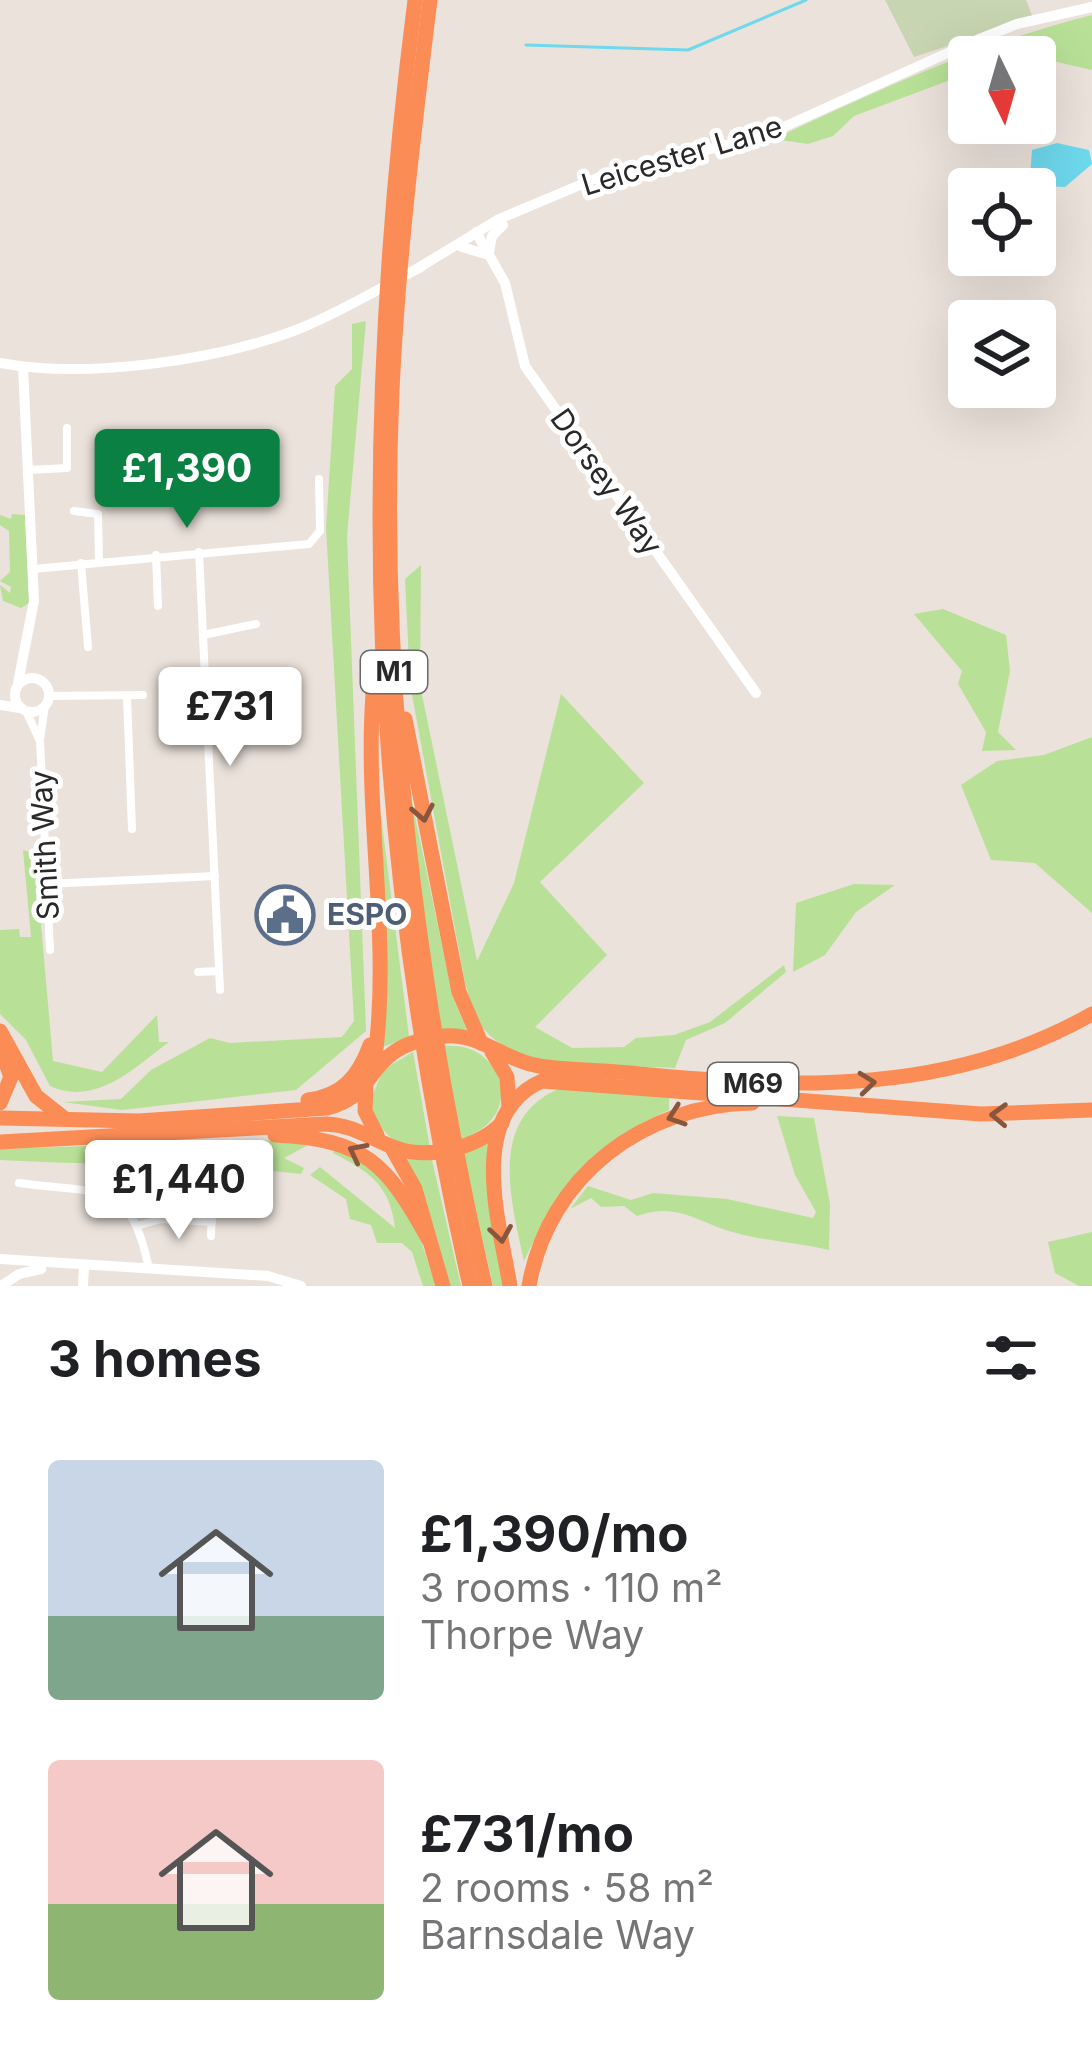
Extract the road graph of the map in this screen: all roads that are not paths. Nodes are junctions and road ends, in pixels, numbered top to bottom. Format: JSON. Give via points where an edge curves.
{"nodes":[{"id":1,"x":416,"y":0,"type":"edge"},
{"id":2,"x":430,"y":0,"type":"edge"},
{"id":3,"x":1092,"y":8,"type":"edge"},
{"id":4,"x":540,"y":202,"type":"junction"},
{"id":5,"x":502,"y":225,"type":"junction"},
{"id":6,"x":477,"y":234,"type":"junction"},
{"id":7,"x":463,"y":247,"type":"junction"},
{"id":8,"x":489,"y":255,"type":"junction"},
{"id":9,"x":393,"y":259,"type":"junction"},
{"id":10,"x":415,"y":270,"type":"junction"},
{"id":11,"x":0,"y":363,"type":"edge"},
{"id":12,"x":27,"y":368,"type":"junction"},
{"id":13,"x":67,"y":428,"type":"dead end"},
{"id":14,"x":27,"y":470,"type":"junction"},
{"id":15,"x":319,"y":478,"type":"dead end"},
{"id":16,"x":74,"y":511,"type":"dead end"},
{"id":17,"x":199,"y":552,"type":"junction"},
{"id":18,"x":156,"y":555,"type":"junction"},
{"id":19,"x":99,"y":561,"type":"junction"},
{"id":20,"x":81,"y":563,"type":"junction"},
{"id":21,"x":33,"y":569,"type":"junction"},
{"id":22,"x":158,"y":606,"type":"dead end"},
{"id":23,"x":385,"y":620,"type":"junction"},
{"id":24,"x":256,"y":624,"type":"dead end"},
{"id":25,"x":202,"y":635,"type":"junction"},
{"id":26,"x":30,"y":639,"type":"junction"},
{"id":27,"x":88,"y":647,"type":"dead end"},
{"id":28,"x":39,"y":679,"type":"junction"},
{"id":29,"x":17,"y":686,"type":"junction"},
{"id":30,"x":757,"y":693,"type":"dead end"},
{"id":31,"x":142,"y":695,"type":"dead end"},
{"id":32,"x":127,"y":696,"type":"junction"},
{"id":33,"x":0,"y":700,"type":"edge"},
{"id":34,"x":47,"y":700,"type":"junction"},
{"id":35,"x":23,"y":710,"type":"junction"},
{"id":36,"x":40,"y":740,"type":"junction"},
{"id":37,"x":132,"y":829,"type":"dead end"},
{"id":38,"x":214,"y":876,"type":"junction"},
{"id":39,"x":48,"y":884,"type":"junction"},
{"id":40,"x":50,"y":950,"type":"dead end"},
{"id":41,"x":218,"y":970,"type":"junction"},
{"id":42,"x":377,"y":970,"type":"junction"},
{"id":43,"x":198,"y":972,"type":"dead end"},
{"id":44,"x":220,"y":990,"type":"dead end"},
{"id":45,"x":1092,"y":1014,"type":"edge"},
{"id":46,"x":0,"y":1031,"type":"edge"},
{"id":47,"x":486,"y":1046,"type":"junction"},
{"id":48,"x":0,"y":1047,"type":"edge"},
{"id":49,"x":371,"y":1074,"type":"junction"},
{"id":50,"x":833,"y":1102,"type":"junction"},
{"id":51,"x":0,"y":1103,"type":"edge"},
{"id":52,"x":1092,"y":1110,"type":"edge"},
{"id":53,"x":506,"y":1115,"type":"junction"},
{"id":54,"x":0,"y":1118,"type":"edge"},
{"id":55,"x":74,"y":1121,"type":"junction"},
{"id":56,"x":226,"y":1123,"type":"junction"},
{"id":57,"x":0,"y":1133,"type":"edge"},
{"id":58,"x":96,"y":1137,"type":"junction"},
{"id":59,"x":384,"y":1141,"type":"junction"},
{"id":60,"x":0,"y":1142,"type":"edge"},
{"id":61,"x":450,"y":1162,"type":"junction"},
{"id":62,"x":19,"y":1183,"type":"dead end"},
{"id":63,"x":212,"y":1206,"type":"dead end"},
{"id":64,"x":212,"y":1222,"type":"junction"},
{"id":65,"x":140,"y":1226,"type":"junction"},
{"id":66,"x":211,"y":1236,"type":"dead end"},
{"id":67,"x":430,"y":1240,"type":"junction"},
{"id":68,"x":0,"y":1259,"type":"edge"},
{"id":69,"x":56,"y":1266,"type":"junction"},
{"id":70,"x":85,"y":1267,"type":"junction"},
{"id":71,"x":150,"y":1271,"type":"junction"},
{"id":72,"x":1,"y":1286,"type":"edge"},
{"id":73,"x":83,"y":1286,"type":"edge"},
{"id":74,"x":301,"y":1286,"type":"edge"},
{"id":75,"x":443,"y":1286,"type":"edge"},
{"id":76,"x":470,"y":1286,"type":"edge"},
{"id":77,"x":485,"y":1286,"type":"edge"},
{"id":78,"x":510,"y":1286,"type":"edge"},
{"id":79,"x":529,"y":1286,"type":"edge"}],
"edges":[{"from":1,"to":9,"type":"highway","number":"M1"},
{"from":2,"to":9,"type":"highway","number":"M1"},
{"from":3,"to":4,"type":"street","name":"Leicester Lane","via":[[939,55],[766,135],[599,177]]},
{"from":4,"to":5,"type":"street","name":"Leicester Lane"},
{"from":4,"to":6,"type":"street","name":"Leicester Lane"},
{"from":5,"to":6,"type":"street","name":"Leicester Lane"},
{"from":5,"to":8,"type":"street"},
{"from":6,"to":7,"type":"street","name":"Leicester Lane"},
{"from":6,"to":8,"type":"street","name":"Dorsey Way"},
{"from":6,"to":10,"type":"street","name":"Leicester Lane"},
{"from":7,"to":8,"type":"street"},
{"from":7,"to":10,"type":"street","name":"Leicester Lane"},
{"from":8,"to":30,"type":"street","name":"Dorsey Way","via":[[507,290],[525,366]]},
{"from":9,"to":23,"type":"highway","number":"M1"},
{"from":10,"to":12,"type":"street","name":"Leicester Lane","via":[[334,313],[254,342],[102,367]]},
{"from":11,"to":12,"type":"street","name":"Leicester Lane"},
{"from":12,"to":14,"type":"street"},
{"from":13,"to":14,"type":"street","via":[[68,468]]},
{"from":14,"to":21,"type":"street"},
{"from":15,"to":17,"type":"street","via":[[317,539]]},
{"from":16,"to":19,"type":"street","via":[[98,514]]},
{"from":17,"to":18,"type":"street"},
{"from":17,"to":25,"type":"street"},
{"from":18,"to":19,"type":"street"},
{"from":18,"to":22,"type":"street"},
{"from":19,"to":20,"type":"street"},
{"from":20,"to":21,"type":"street"},
{"from":20,"to":27,"type":"street"},
{"from":21,"to":26,"type":"street"},
{"from":23,"to":42,"type":"highway","via":[[370,796]]},
{"from":23,"to":47,"type":"highway","one_way":true,"via":[[459,992]]},
{"from":23,"to":61,"type":"highway","number":"M1","via":[[425,1026]]},
{"from":24,"to":25,"type":"street"},
{"from":25,"to":38,"type":"street"},
{"from":26,"to":28,"type":"street"},
{"from":26,"to":29,"type":"street"},
{"from":28,"to":29,"type":"street"},
{"from":28,"to":34,"type":"street"},
{"from":29,"to":33,"type":"street"},
{"from":29,"to":35,"type":"street"},
{"from":31,"to":32,"type":"street"},
{"from":32,"to":34,"type":"street"},
{"from":32,"to":37,"type":"street"},
{"from":33,"to":35,"type":"street"},
{"from":34,"to":35,"type":"street"},
{"from":34,"to":36,"type":"street","name":"Smith Way"},
{"from":35,"to":36,"type":"street","name":"Smith Way"},
{"from":36,"to":39,"type":"street","name":"Smith Way"},
{"from":38,"to":39,"type":"street"},
{"from":38,"to":41,"type":"street"},
{"from":39,"to":40,"type":"street","name":"Smith Way"},
{"from":41,"to":43,"type":"street"},
{"from":41,"to":44,"type":"street"},
{"from":42,"to":49,"type":"highway","via":[[381,1024]]},
{"from":42,"to":56,"type":"highway","via":[[372,1039],[350,1082],[320,1099]]},
{"from":47,"to":45,"type":"highway","number":"M69","one_way":true,"via":[[541,1066],[846,1085],[979,1062]]},
{"from":46,"to":55,"type":"highway","via":[[36,1096]]},
{"from":47,"to":49,"type":"highway","via":[[452,1036],[411,1042],[388,1052]]},
{"from":47,"to":53,"type":"highway","via":[[507,1077]]},
{"from":48,"to":51,"type":"highway","via":[[11,1077]]},
{"from":49,"to":56,"type":"highway","via":[[355,1096],[334,1106]]},
{"from":49,"to":59,"type":"highway","via":[[364,1105]]},
{"from":52,"to":50,"type":"highway","number":"M69","one_way":true,"via":[[1019,1116]]},
{"from":50,"to":53,"type":"highway","number":"M69","via":[[553,1079],[532,1086]]},
{"from":50,"to":79,"type":"highway","number":"M69","one_way":true,"via":[[713,1106],[643,1129],[572,1187],[542,1239]]},
{"from":53,"to":59,"type":"highway","via":[[483,1138],[452,1148],[417,1152]]},
{"from":53,"to":78,"type":"highway","one_way":true,"via":[[493,1172]]},
{"from":54,"to":55,"type":"highway"},
{"from":55,"to":56,"type":"highway"},
{"from":56,"to":58,"type":"highway"},
{"from":56,"to":59,"type":"highway","via":[[326,1124]]},
{"from":67,"to":56,"type":"highway","one_way":true,"via":[[393,1178],[363,1153]]},
{"from":57,"to":58,"type":"highway"},
{"from":58,"to":60,"type":"highway"},
{"from":59,"to":67,"type":"highway","via":[[409,1176]]},
{"from":61,"to":76,"type":"highway","number":"M1"},
{"from":61,"to":77,"type":"highway","number":"M1"},
{"from":62,"to":65,"type":"street","via":[[110,1196]]},
{"from":63,"to":64,"type":"street"},
{"from":64,"to":65,"type":"street"},
{"from":64,"to":66,"type":"street"},
{"from":65,"to":71,"type":"street"},
{"from":67,"to":75,"type":"highway"},
{"from":68,"to":69,"type":"street"},
{"from":69,"to":70,"type":"street"},
{"from":69,"to":72,"type":"street"},
{"from":70,"to":71,"type":"street"},
{"from":70,"to":73,"type":"street"},
{"from":71,"to":74,"type":"street","via":[[268,1276]]}]}
